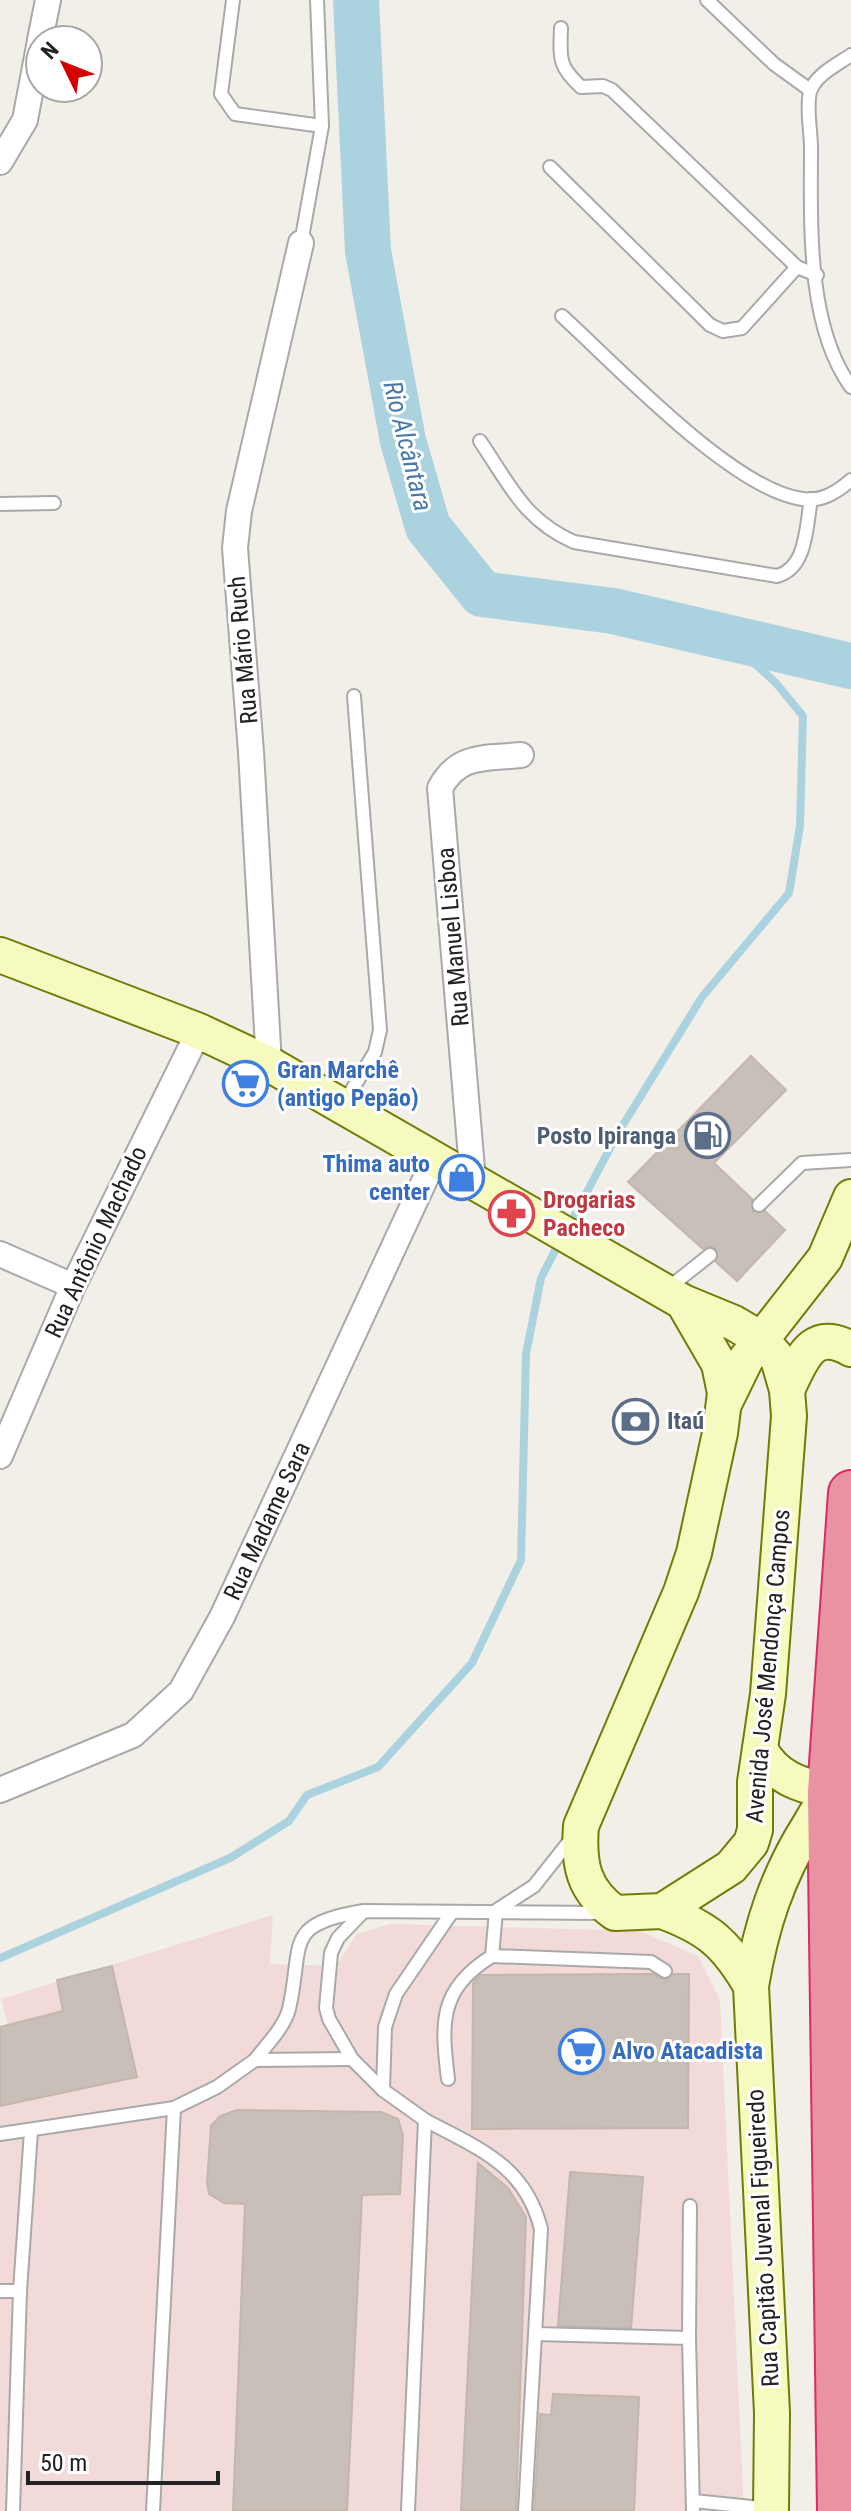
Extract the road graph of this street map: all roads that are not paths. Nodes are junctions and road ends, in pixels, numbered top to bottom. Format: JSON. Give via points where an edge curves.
{"nodes":[{"id":1,"x":48,"y":0,"type":"edge"},
{"id":2,"x":233,"y":0,"type":"edge"},
{"id":3,"x":317,"y":0,"type":"edge"},
{"id":4,"x":707,"y":0,"type":"edge"},
{"id":5,"x":43,"y":24,"type":"edge"},
{"id":6,"x":561,"y":28,"type":"dead end"},
{"id":7,"x":848,"y":60,"type":"edge"},
{"id":8,"x":810,"y":90,"type":"junction"},
{"id":9,"x":28,"y":104,"type":"edge"},
{"id":10,"x":322,"y":126,"type":"junction"},
{"id":11,"x":0,"y":162,"type":"edge"},
{"id":12,"x":550,"y":167,"type":"dead end"},
{"id":13,"x":301,"y":243,"type":"joint"},
{"id":14,"x":797,"y":267,"type":"junction"},
{"id":15,"x":817,"y":275,"type":"junction"},
{"id":16,"x":562,"y":316,"type":"dead end"},
{"id":17,"x":846,"y":375,"type":"edge"},
{"id":18,"x":851,"y":387,"type":"edge"},
{"id":19,"x":480,"y":441,"type":"dead end"},
{"id":20,"x":851,"y":480,"type":"edge"},
{"id":21,"x":811,"y":499,"type":"junction"},
{"id":22,"x":54,"y":503,"type":"dead end"},
{"id":23,"x":0,"y":504,"type":"edge"},
{"id":24,"x":354,"y":696,"type":"dead end"},
{"id":25,"x":521,"y":755,"type":"dead end"},
{"id":26,"x":0,"y":955,"type":"edge"},
{"id":27,"x":199,"y":1031,"type":"junction"},
{"id":28,"x":269,"y":1064,"type":"junction"},
{"id":29,"x":342,"y":1105,"type":"junction"},
{"id":30,"x":435,"y":1158,"type":"junction"},
{"id":31,"x":851,"y":1160,"type":"edge"},
{"id":32,"x":473,"y":1181,"type":"junction"},
{"id":33,"x":851,"y":1197,"type":"edge"},
{"id":34,"x":759,"y":1205,"type":"dead end"},
{"id":35,"x":0,"y":1254,"type":"edge"},
{"id":36,"x":710,"y":1255,"type":"dead end"},
{"id":37,"x":73,"y":1286,"type":"junction"},
{"id":38,"x":674,"y":1296,"type":"junction"},
{"id":39,"x":761,"y":1339,"type":"junction"},
{"id":40,"x":851,"y":1349,"type":"edge"},
{"id":41,"x":787,"y":1390,"type":"junction"},
{"id":42,"x":725,"y":1402,"type":"junction"},
{"id":43,"x":0,"y":1456,"type":"edge"},
{"id":44,"x":851,"y":1493,"type":"edge"},
{"id":45,"x":847,"y":1628,"type":"edge"},
{"id":46,"x":760,"y":1749,"type":"junction"},
{"id":47,"x":841,"y":1785,"type":"edge"},
{"id":48,"x":0,"y":1790,"type":"edge"},
{"id":49,"x":581,"y":1826,"type":"junction"},
{"id":50,"x":364,"y":1911,"type":"junction"},
{"id":51,"x":496,"y":1911,"type":"junction"},
{"id":52,"x":662,"y":1911,"type":"junction"},
{"id":53,"x":452,"y":1912,"type":"junction"},
{"id":54,"x":615,"y":1913,"type":"junction"},
{"id":55,"x":492,"y":1956,"type":"junction"},
{"id":56,"x":665,"y":1971,"type":"dead end"},
{"id":57,"x":751,"y":1986,"type":"junction"},
{"id":58,"x":352,"y":2059,"type":"junction"},
{"id":59,"x":255,"y":2060,"type":"junction"},
{"id":60,"x":448,"y":2079,"type":"dead end"},
{"id":61,"x":383,"y":2090,"type":"junction"},
{"id":62,"x":174,"y":2108,"type":"junction"},
{"id":63,"x":425,"y":2120,"type":"junction"},
{"id":64,"x":31,"y":2131,"type":"junction"},
{"id":65,"x":0,"y":2134,"type":"edge"},
{"id":66,"x":690,"y":2206,"type":"dead end"},
{"id":67,"x":0,"y":2291,"type":"edge"},
{"id":68,"x":20,"y":2291,"type":"junction"},
{"id":69,"x":535,"y":2334,"type":"junction"},
{"id":70,"x":689,"y":2338,"type":"junction"},
{"id":71,"x":7,"y":2479,"type":"edge"},
{"id":72,"x":694,"y":2506,"type":"edge"},
{"id":73,"x":771,"y":2510,"type":"edge"},
{"id":74,"x":13,"y":2511,"type":"edge"},
{"id":75,"x":153,"y":2511,"type":"edge"},
{"id":76,"x":408,"y":2511,"type":"edge"},
{"id":77,"x":525,"y":2511,"type":"edge"},
{"id":78,"x":840,"y":2511,"type":"edge"}],
"edges":[{"from":1,"to":5,"type":"street"},
{"from":2,"to":10,"type":"lane","via":[[221,94],[228,107],[235,114]]},
{"from":3,"to":10,"type":"lane"},
{"from":4,"to":8,"type":"lane","via":[[774,64]]},
{"from":6,"to":14,"type":"lane","via":[[560,63],[574,80],[581,87],[603,86],[617,94]]},
{"from":7,"to":8,"type":"lane","via":[[825,73]]},
{"from":8,"to":15,"type":"lane"},
{"from":9,"to":11,"type":"street","via":[[25,120]]},
{"from":10,"to":13,"type":"lane"},
{"from":12,"to":14,"type":"lane","via":[[710,325],[723,331],[742,328]]},
{"from":13,"to":28,"type":"street","name":"Rua Mário Ruch","via":[[235,548]]},
{"from":14,"to":15,"type":"lane"},
{"from":15,"to":17,"type":"lane","via":[[828,349]]},
{"from":16,"to":21,"type":"lane","via":[[752,482]]},
{"from":17,"to":18,"type":"lane"},
{"from":19,"to":21,"type":"lane","via":[[530,515],[547,531],[574,542],[777,576],[790,572],[799,561]]},
{"from":20,"to":21,"type":"lane","via":[[836,492]]},
{"from":22,"to":23,"type":"lane"},
{"from":24,"to":29,"type":"lane","via":[[380,1030],[375,1052]]},
{"from":25,"to":32,"type":"street","name":"Rua Manuel Lisboa","via":[[463,761],[449,771],[440,788]]},
{"from":26,"to":27,"type":"main road","name":"Avenida José Mendonça Campos"},
{"from":27,"to":28,"type":"main road","name":"Avenida José Mendonça Campos"},
{"from":27,"to":37,"type":"street","name":"Rua Antônio Machado"},
{"from":28,"to":29,"type":"main road","name":"Avenida José Mendonça Campos"},
{"from":29,"to":30,"type":"main road","name":"Avenida José Mendonça Campos"},
{"from":30,"to":32,"type":"main road","name":"Avenida José Mendonça Campos"},
{"from":30,"to":48,"type":"street","name":"Rua Madame Sara","via":[[222,1617],[181,1691],[133,1735]]},
{"from":31,"to":34,"type":"lane","via":[[802,1163]]},
{"from":32,"to":38,"type":"main road","name":"Avenida José Mendonça Campos"},
{"from":33,"to":39,"type":"main road","via":[[825,1258]]},
{"from":35,"to":37,"type":"street"},
{"from":36,"to":38,"type":"lane"},
{"from":37,"to":43,"type":"street","name":"Rua Antônio Machado"},
{"from":38,"to":39,"type":"main road","name":"Avenida José Mendonça Campos"},
{"from":38,"to":42,"type":"main road","via":[[719,1364]]},
{"from":39,"to":41,"type":"main road","name":"Avenida José Mendonça Campos","via":[[778,1359]]},
{"from":39,"to":42,"type":"main road"},
{"from":40,"to":41,"type":"main road","via":[[831,1341],[814,1345]]},
{"from":41,"to":42,"type":"main road","via":[[774,1380],[755,1378]]},
{"from":41,"to":46,"type":"main road","name":"Avenida José Mendonça Campos","via":[[787,1445]]},
{"from":42,"to":49,"type":"main road","via":[[681,1592]]},
{"from":44,"to":45,"type":"highway"},
{"from":45,"to":47,"type":"highway"},
{"from":46,"to":47,"type":"main road","via":[[784,1777]]},
{"from":46,"to":52,"type":"main road","name":"Avenida José Mendonça Campos","via":[[755,1830],[744,1854]]},
{"from":47,"to":57,"type":"main road","name":"Rua Capitão Juvenal Figueiredo","via":[[772,1894]]},
{"from":47,"to":78,"type":"highway"},
{"from":49,"to":51,"type":"lane","via":[[534,1886]]},
{"from":49,"to":54,"type":"main road","via":[[584,1877]]},
{"from":50,"to":53,"type":"lane"},
{"from":50,"to":58,"type":"lane","via":[[331,1953],[327,1994],[329,2019]]},
{"from":50,"to":59,"type":"lane","via":[[328,1917],[303,1936],[295,1952],[288,2009]]},
{"from":51,"to":53,"type":"lane"},
{"from":51,"to":54,"type":"lane"},
{"from":51,"to":55,"type":"lane"},
{"from":52,"to":54,"type":"main road","name":"Avenida José Mendonça Campos"},
{"from":52,"to":57,"type":"main road","via":[[698,1924],[726,1950]]},
{"from":53,"to":61,"type":"lane","via":[[396,1994],[385,2027]]},
{"from":55,"to":56,"type":"lane","via":[[651,1962]]},
{"from":55,"to":60,"type":"lane","via":[[468,1971],[444,2016]]},
{"from":57,"to":73,"type":"main road","name":"Rua Capitão Juvenal Figueiredo","via":[[771,2397]]},
{"from":58,"to":59,"type":"lane"},
{"from":58,"to":61,"type":"lane"},
{"from":59,"to":62,"type":"lane"},
{"from":61,"to":63,"type":"lane"},
{"from":62,"to":64,"type":"lane"},
{"from":62,"to":75,"type":"lane"},
{"from":63,"to":69,"type":"lane","via":[[488,2153],[517,2178],[534,2202],[541,2229]]},
{"from":63,"to":76,"type":"lane"},
{"from":64,"to":65,"type":"lane"},
{"from":64,"to":68,"type":"lane"},
{"from":66,"to":70,"type":"lane"},
{"from":67,"to":68,"type":"lane"},
{"from":68,"to":71,"type":"lane"},
{"from":69,"to":70,"type":"lane"},
{"from":69,"to":77,"type":"lane"},
{"from":70,"to":72,"type":"lane"},
{"from":71,"to":74,"type":"lane"},
{"from":72,"to":73,"type":"lane"}]}
